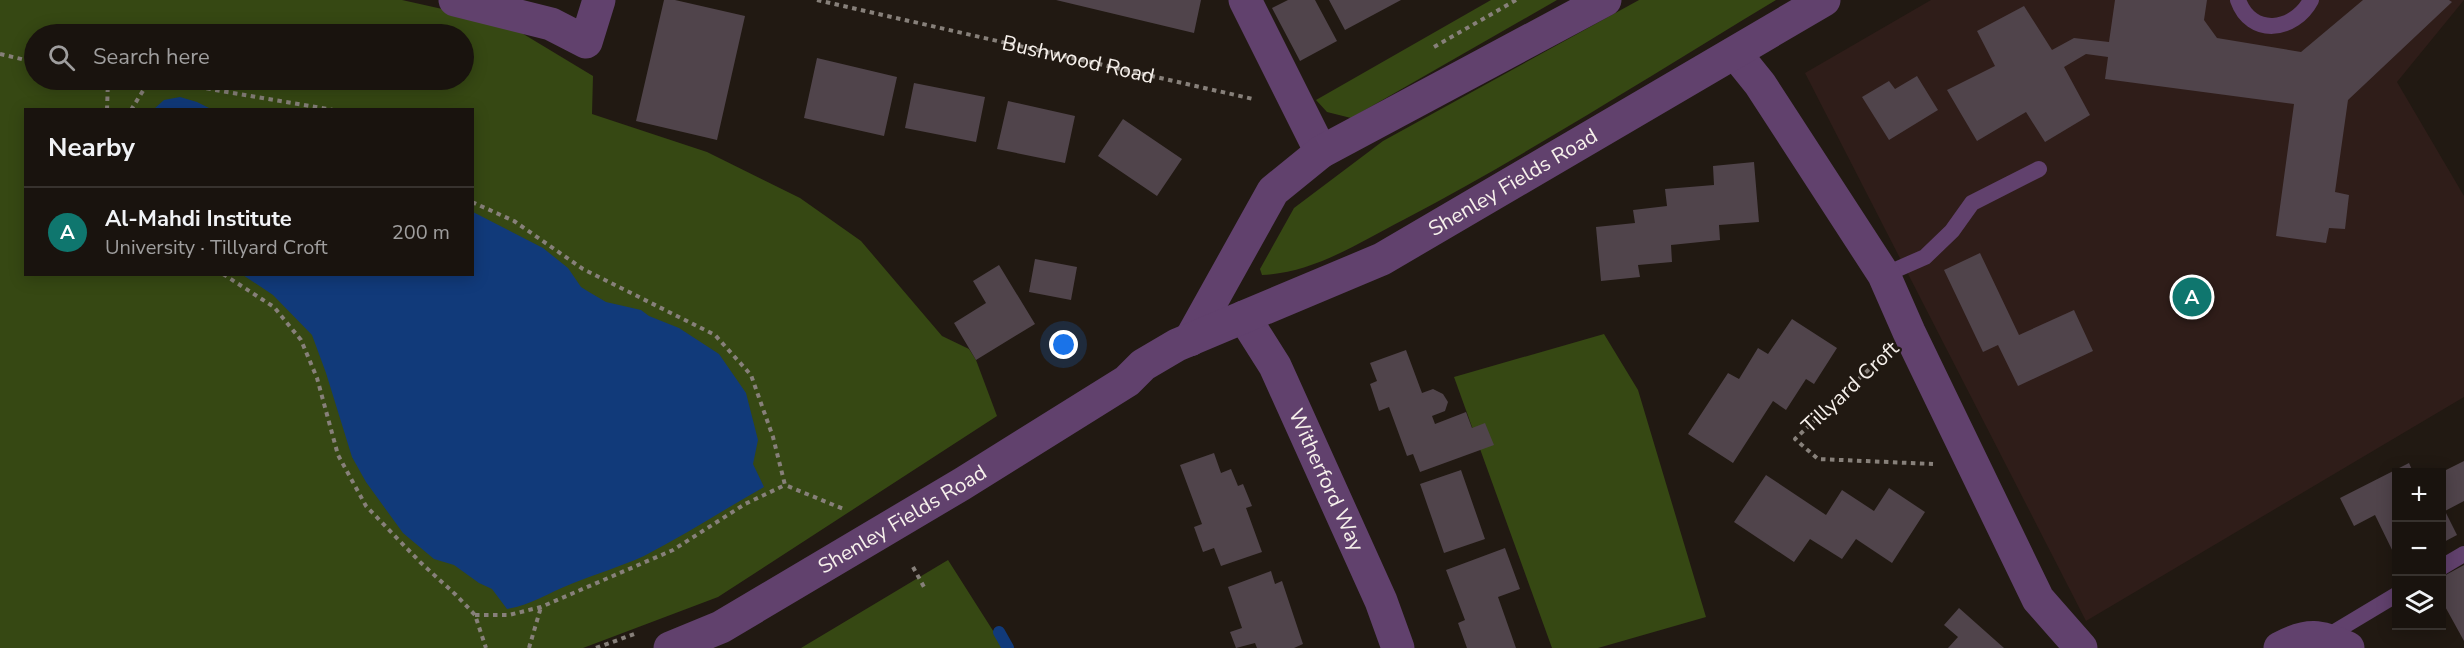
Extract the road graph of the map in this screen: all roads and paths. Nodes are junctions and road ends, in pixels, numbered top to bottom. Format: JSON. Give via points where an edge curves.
{"nodes":[{"id":1,"x":455,"y":0,"type":"edge"},
{"id":2,"x":599,"y":0,"type":"edge"},
{"id":3,"x":817,"y":0,"type":"edge"},
{"id":4,"x":1245,"y":0,"type":"edge"},
{"id":5,"x":1605,"y":0,"type":"edge"},
{"id":6,"x":1824,"y":0,"type":"edge"},
{"id":7,"x":2238,"y":0,"type":"edge"},
{"id":8,"x":2311,"y":0,"type":"edge"},
{"id":9,"x":1735,"y":53,"type":"junction"},
{"id":10,"x":0,"y":54,"type":"edge"},
{"id":11,"x":24,"y":60,"type":"edge"},
{"id":12,"x":107,"y":90,"type":"edge"},
{"id":13,"x":144,"y":90,"type":"edge"},
{"id":14,"x":216,"y":90,"type":"edge"},
{"id":15,"x":1264,"y":102,"type":"dead end"},
{"id":16,"x":108,"y":108,"type":"edge"},
{"id":17,"x":132,"y":108,"type":"edge"},
{"id":18,"x":321,"y":108,"type":"edge"},
{"id":19,"x":1321,"y":152,"type":"junction"},
{"id":20,"x":2039,"y":169,"type":"dead end"},
{"id":21,"x":474,"y":203,"type":"edge"},
{"id":22,"x":1884,"y":275,"type":"junction"},
{"id":23,"x":227,"y":276,"type":"edge"},
{"id":24,"x":1244,"y":317,"type":"junction"},
{"id":25,"x":1909,"y":332,"type":"junction"},
{"id":26,"x":1190,"y":340,"type":"junction"},
{"id":27,"x":1973,"y":466,"type":"junction"},
{"id":28,"x":785,"y":485,"type":"junction"},
{"id":29,"x":850,"y":512,"type":"dead end"},
{"id":30,"x":2464,"y":554,"type":"edge"},
{"id":31,"x":2446,"y":565,"type":"edge"},
{"id":32,"x":913,"y":567,"type":"dead end"},
{"id":33,"x":924,"y":587,"type":"dead end"},
{"id":34,"x":2392,"y":599,"type":"edge"},
{"id":35,"x":541,"y":607,"type":"junction"},
{"id":36,"x":475,"y":615,"type":"junction"},
{"id":37,"x":2337,"y":643,"type":"edge"},
{"id":38,"x":486,"y":648,"type":"edge"},
{"id":39,"x":529,"y":648,"type":"edge"},
{"id":40,"x":670,"y":648,"type":"edge"},
{"id":41,"x":1398,"y":648,"type":"edge"},
{"id":42,"x":2080,"y":648,"type":"edge"},
{"id":43,"x":2280,"y":648,"type":"edge"}],
"edges":[{"from":1,"to":2,"type":"street","via":[[550,24],[586,42]]},
{"from":3,"to":15,"type":"path","name":"Bushwood Road"},
{"from":4,"to":19,"type":"street"},
{"from":5,"to":19,"type":"street","name":"Shenley Fields Road"},
{"from":6,"to":9,"type":"street","name":"Shenley Fields Road"},
{"from":7,"to":8,"type":"lane","via":[[2242,12],[2256,22],[2277,27],[2304,12]]},
{"from":9,"to":22,"type":"street","name":"Tillyard Croft","via":[[1760,84]]},
{"from":9,"to":24,"type":"street","name":"Shenley Fields Road","via":[[1382,259]]},
{"from":10,"to":11,"type":"path"},
{"from":12,"to":16,"type":"path"},
{"from":13,"to":17,"type":"path"},
{"from":14,"to":18,"type":"path"},
{"from":19,"to":26,"type":"street","name":"Shenley Fields Road","via":[[1273,191]]},
{"from":20,"to":22,"type":"lane","via":[[1972,203],[1952,231],[1924,257]]},
{"from":21,"to":28,"type":"path","via":[[514,221],[583,269],[715,335],[751,375]]},
{"from":22,"to":25,"type":"street","name":"Tillyard Croft"},
{"from":23,"to":36,"type":"path","via":[[274,307],[301,340],[317,378],[338,455],[366,506]]},
{"from":24,"to":26,"type":"street","name":"Shenley Fields Road"},
{"from":24,"to":41,"type":"street","name":"Witherford Way","via":[[1275,366],[1381,601]]},
{"from":25,"to":27,"type":"street","name":"Tillyard Croft"},
{"from":25,"to":27,"type":"path","name":"Tillyard Croft","via":[[1795,439],[1818,459]]},
{"from":26,"to":40,"type":"street","name":"Shenley Fields Road","via":[[1178,356],[1145,377],[1127,381],[731,621]]},
{"from":27,"to":42,"type":"street","name":"Tillyard Croft","via":[[2038,599]]},
{"from":28,"to":29,"type":"path"},
{"from":28,"to":35,"type":"path","via":[[745,504],[673,550]]},
{"from":30,"to":31,"type":"lane"},
{"from":32,"to":33,"type":"path"},
{"from":34,"to":37,"type":"lane"},
{"from":35,"to":36,"type":"path","via":[[509,615]]},
{"from":35,"to":39,"type":"path"},
{"from":36,"to":38,"type":"path"},
{"from":37,"to":43,"type":"street","via":[[2297,639]]}]}
